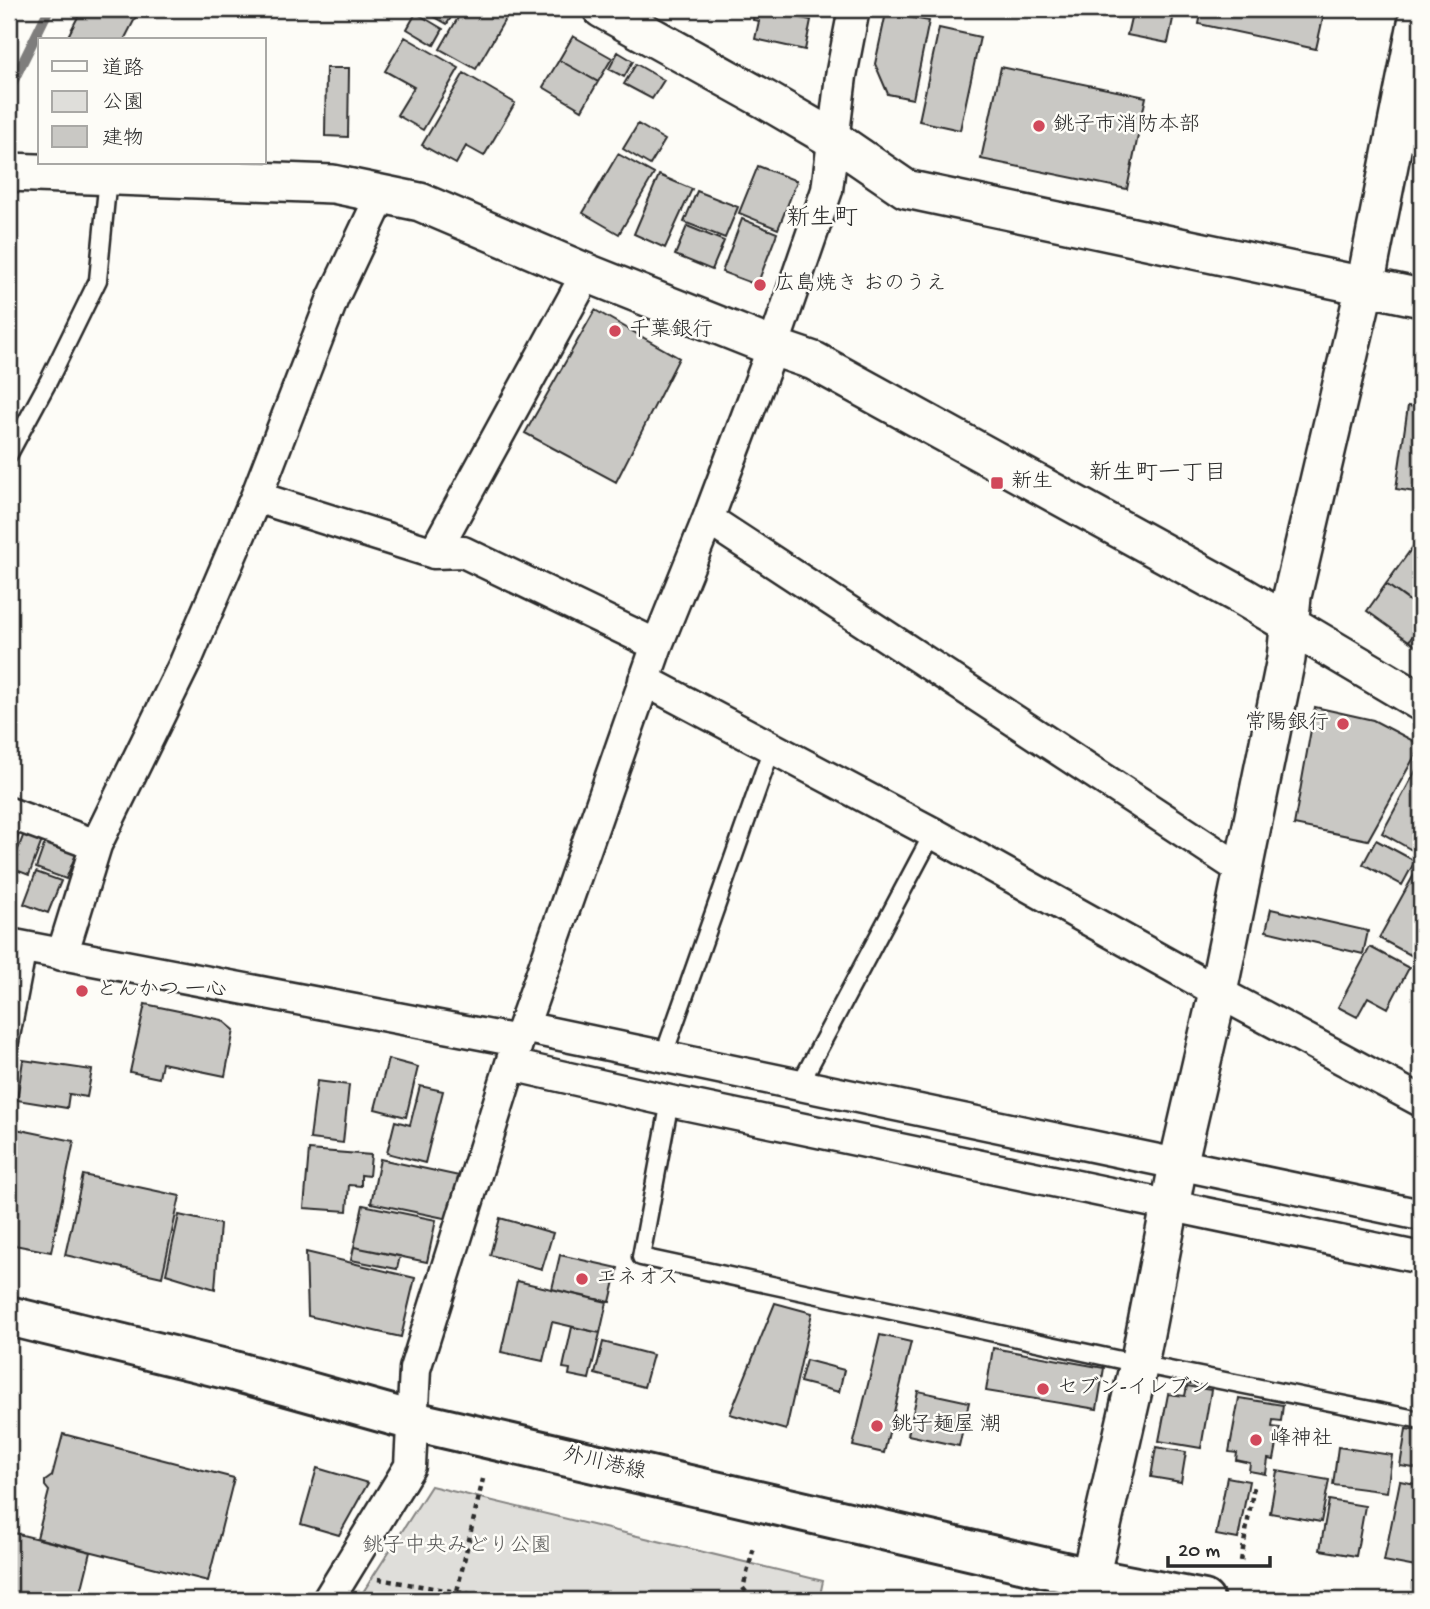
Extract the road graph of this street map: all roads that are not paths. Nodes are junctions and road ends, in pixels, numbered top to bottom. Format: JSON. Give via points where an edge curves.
{"nodes":[{"id":1,"x":602,"y":9,"type":"edge"},
{"id":2,"x":854,"y":9,"type":"edge"},
{"id":3,"x":1421,"y":9,"type":"edge"},
{"id":4,"x":833,"y":139,"type":"junction"},
{"id":5,"x":9,"y":172,"type":"edge"},
{"id":6,"x":122,"y":172,"type":"edge"},
{"id":7,"x":382,"y":194,"type":"junction"},
{"id":8,"x":587,"y":273,"type":"junction"},
{"id":9,"x":1365,"y":286,"type":"junction"},
{"id":10,"x":1421,"y":298,"type":"edge"},
{"id":11,"x":773,"y":347,"type":"junction"},
{"id":12,"x":9,"y":454,"type":"edge"},
{"id":13,"x":256,"y":497,"type":"junction"},
{"id":14,"x":708,"y":519,"type":"junction"},
{"id":15,"x":434,"y":553,"type":"junction"},
{"id":16,"x":1289,"y":625,"type":"junction"},
{"id":17,"x":657,"y":645,"type":"junction"},
{"id":18,"x":644,"y":680,"type":"junction"},
{"id":19,"x":1421,"y":702,"type":"edge"},
{"id":20,"x":772,"y":748,"type":"junction"},
{"id":21,"x":9,"y":813,"type":"edge"},
{"id":22,"x":933,"y":833,"type":"junction"},
{"id":23,"x":96,"y":845,"type":"junction"},
{"id":24,"x":1242,"y":870,"type":"junction"},
{"id":25,"x":19,"y":946,"type":"edge"},
{"id":26,"x":62,"y":955,"type":"junction"},
{"id":27,"x":1218,"y":992,"type":"junction"},
{"id":28,"x":517,"y":1044,"type":"junction"},
{"id":29,"x":9,"y":1047,"type":"edge"},
{"id":30,"x":663,"y":1058,"type":"junction"},
{"id":31,"x":800,"y":1084,"type":"junction"},
{"id":32,"x":670,"y":1101,"type":"junction"},
{"id":33,"x":1421,"y":1101,"type":"edge"},
{"id":34,"x":1178,"y":1165,"type":"junction"},
{"id":35,"x":1170,"y":1206,"type":"junction"},
{"id":36,"x":1421,"y":1215,"type":"edge"},
{"id":37,"x":1421,"y":1258,"type":"edge"},
{"id":38,"x":9,"y":1316,"type":"edge"},
{"id":39,"x":1139,"y":1364,"type":"junction"},
{"id":40,"x":1421,"y":1420,"type":"edge"},
{"id":41,"x":413,"y":1421,"type":"junction"},
{"id":42,"x":1087,"y":1589,"type":"edge"},
{"id":43,"x":328,"y":1600,"type":"edge"},
{"id":44,"x":1204,"y":1600,"type":"edge"}],
"edges":[{"from":1,"to":4,"type":"street"},
{"from":2,"to":4,"type":"street"},
{"from":3,"to":9,"type":"street"},
{"from":4,"to":9,"type":"street","via":[[906,189]]},
{"from":4,"to":11,"type":"street","via":[[827,190]]},
{"from":5,"to":6,"type":"street"},
{"from":6,"to":7,"type":"street","via":[[333,184]]},
{"from":6,"to":12,"type":"lane","via":[[98,279]]},
{"from":7,"to":8,"type":"street","via":[[420,202]]},
{"from":7,"to":13,"type":"street","via":[[333,298]]},
{"from":8,"to":11,"type":"street"},
{"from":8,"to":15,"type":"street"},
{"from":9,"to":10,"type":"street"},
{"from":9,"to":16,"type":"street"},
{"from":11,"to":14,"type":"street"},
{"from":11,"to":16,"type":"street","via":[[814,361]]},
{"from":13,"to":15,"type":"street"},
{"from":13,"to":23,"type":"street","via":[[185,663]]},
{"from":14,"to":17,"type":"street"},
{"from":14,"to":24,"type":"street"},
{"from":15,"to":17,"type":"street","via":[[463,552]]},
{"from":16,"to":19,"type":"street"},
{"from":16,"to":24,"type":"street"},
{"from":17,"to":18,"type":"street"},
{"from":18,"to":20,"type":"street"},
{"from":18,"to":28,"type":"street"},
{"from":20,"to":22,"type":"street"},
{"from":20,"to":30,"type":"lane"},
{"from":21,"to":23,"type":"street"},
{"from":22,"to":27,"type":"street"},
{"from":22,"to":31,"type":"lane"},
{"from":23,"to":26,"type":"street"},
{"from":24,"to":27,"type":"street"},
{"from":25,"to":26,"type":"street"},
{"from":25,"to":29,"type":"lane"},
{"from":26,"to":28,"type":"street"},
{"from":27,"to":33,"type":"street"},
{"from":27,"to":34,"type":"street"},
{"from":28,"to":30,"type":"street"},
{"from":28,"to":32,"type":"street"},
{"from":28,"to":41,"type":"street","via":[[415,1369]]},
{"from":30,"to":31,"type":"street"},
{"from":31,"to":34,"type":"street"},
{"from":32,"to":35,"type":"street"},
{"from":32,"to":39,"type":"lane","via":[[641,1257]]},
{"from":34,"to":35,"type":"street"},
{"from":34,"to":36,"type":"street"},
{"from":35,"to":37,"type":"street"},
{"from":35,"to":39,"type":"street"},
{"from":38,"to":41,"type":"main road","name":"外川港線"},
{"from":39,"to":40,"type":"lane"},
{"from":39,"to":42,"type":"street"},
{"from":41,"to":42,"type":"main road","name":"外川港線"},
{"from":41,"to":43,"type":"street","via":[[410,1466]]},
{"from":42,"to":44,"type":"main road","name":"外川港線"}]}
